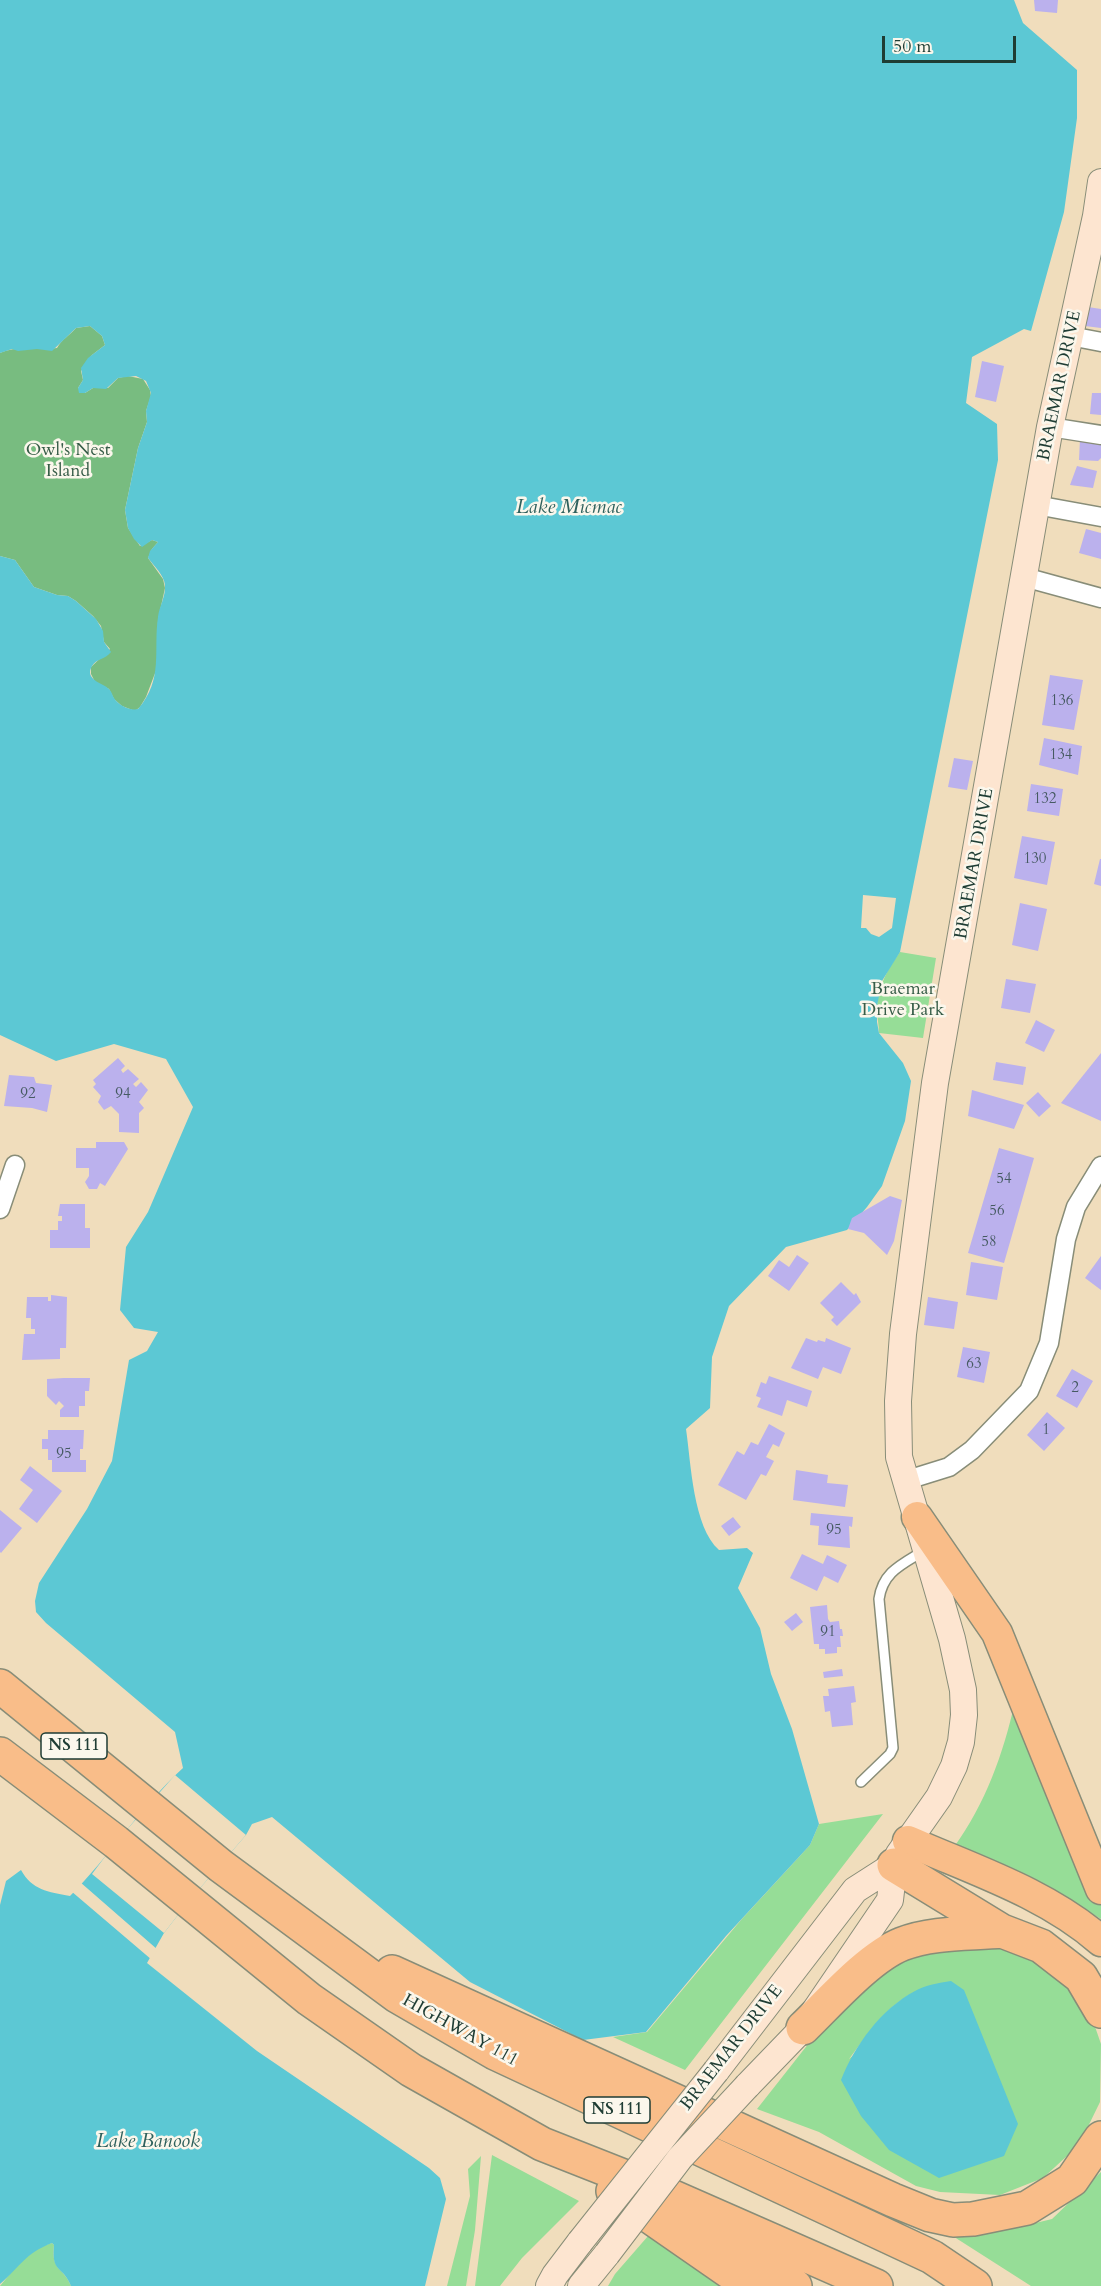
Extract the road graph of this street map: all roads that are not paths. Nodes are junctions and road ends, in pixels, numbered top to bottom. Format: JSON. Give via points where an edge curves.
{"nodes":[{"id":1,"x":1101,"y":182,"type":"edge"},
{"id":2,"x":1070,"y":336,"type":"junction"},
{"id":3,"x":1101,"y":342,"type":"edge"},
{"id":4,"x":1050,"y":427,"type":"junction"},
{"id":5,"x":1101,"y":435,"type":"edge"},
{"id":6,"x":1036,"y":505,"type":"junction"},
{"id":7,"x":1101,"y":517,"type":"edge"},
{"id":8,"x":1024,"y":577,"type":"junction"},
{"id":9,"x":1101,"y":598,"type":"edge"},
{"id":10,"x":15,"y":1165,"type":"dead end"},
{"id":11,"x":1101,"y":1166,"type":"edge"},
{"id":12,"x":0,"y":1209,"type":"edge"},
{"id":13,"x":904,"y":1480,"type":"junction"},
{"id":14,"x":917,"y":1517,"type":"junction"},
{"id":15,"x":927,"y":1549,"type":"junction"},
{"id":16,"x":0,"y":1686,"type":"edge"},
{"id":17,"x":0,"y":1754,"type":"edge"},
{"id":18,"x":861,"y":1782,"type":"dead end"},
{"id":19,"x":901,"y":1853,"type":"junction"},
{"id":20,"x":1101,"y":1888,"type":"edge"},
{"id":21,"x":1002,"y":1931,"type":"junction"},
{"id":22,"x":317,"y":1937,"type":"junction"},
{"id":23,"x":1101,"y":1941,"type":"edge"},
{"id":24,"x":1101,"y":2011,"type":"edge"},
{"id":25,"x":803,"y":2028,"type":"junction"},
{"id":26,"x":1101,"y":2138,"type":"edge"},
{"id":27,"x":542,"y":2144,"type":"junction"},
{"id":28,"x":932,"y":2257,"type":"junction"},
{"id":29,"x":549,"y":2286,"type":"edge"},
{"id":30,"x":581,"y":2286,"type":"edge"},
{"id":31,"x":750,"y":2286,"type":"edge"},
{"id":32,"x":795,"y":2286,"type":"edge"},
{"id":33,"x":876,"y":2286,"type":"edge"},
{"id":34,"x":975,"y":2286,"type":"edge"},
{"id":35,"x":995,"y":2286,"type":"edge"}],
"edges":[{"from":1,"to":2,"type":"main road","name":"BRAEMAR DRIVE","via":[[1088,272]]},
{"from":2,"to":3,"type":"street"},
{"from":2,"to":4,"type":"main road","name":"BRAEMAR DRIVE"},
{"from":4,"to":5,"type":"street"},
{"from":4,"to":6,"type":"main road","name":"BRAEMAR DRIVE"},
{"from":6,"to":7,"type":"street"},
{"from":6,"to":8,"type":"main road","name":"BRAEMAR DRIVE"},
{"from":8,"to":9,"type":"street"},
{"from":8,"to":13,"type":"main road","name":"BRAEMAR DRIVE","via":[[935,1083],[903,1334],[898,1401],[899,1457]]},
{"from":10,"to":12,"type":"street"},
{"from":11,"to":13,"type":"street","via":[[1076,1207],[1066,1239],[1049,1343],[1029,1391],[972,1450],[949,1467]]},
{"from":13,"to":14,"type":"main road","name":"BRAEMAR DRIVE"},
{"from":14,"to":15,"type":"main road","name":"BRAEMAR DRIVE"},
{"from":14,"to":20,"type":"main road","via":[[997,1633]]},
{"from":15,"to":18,"type":"lane","via":[[894,1569],[881,1587],[893,1748]]},
{"from":15,"to":19,"type":"main road","name":"BRAEMAR DRIVE","via":[[952,1639],[964,1715],[954,1766],[939,1797]]},
{"from":16,"to":22,"type":"highway","name":"HIGHWAY 111","number":"NS 111","via":[[220,1866]]},
{"from":17,"to":27,"type":"highway","number":"NS 111","via":[[116,1842],[309,1999],[411,2070]]},
{"from":19,"to":21,"type":"highway"},
{"from":19,"to":23,"type":"main road","via":[[1035,1896],[1082,1924]]},
{"from":19,"to":25,"type":"main road","name":"BRAEMAR DRIVE","via":[[890,1900]]},
{"from":19,"to":29,"type":"main road","name":"BRAEMAR DRIVE","bridge":true,"via":[[855,1890]]},
{"from":21,"to":24,"type":"highway","via":[[1041,1946],[1081,1977]]},
{"from":21,"to":25,"type":"highway","via":[[921,1938],[900,1944],[874,1961]]},
{"from":22,"to":26,"type":"highway","via":[[930,2215],[973,2219],[1027,2208],[1071,2180]]},
{"from":22,"to":28,"type":"highway","name":"HIGHWAY 111","number":"NS 111","via":[[397,1996],[495,2054]]},
{"from":25,"to":30,"type":"main road","name":"BRAEMAR DRIVE","bridge":true,"via":[[680,2158]]},
{"from":27,"to":31,"type":"highway"},
{"from":27,"to":32,"type":"highway","via":[[709,2233]]},
{"from":27,"to":33,"type":"highway","number":"NS 111"},
{"from":28,"to":34,"type":"highway","name":"HIGHWAY 111","number":"NS 111"},
{"from":28,"to":35,"type":"highway"}]}
